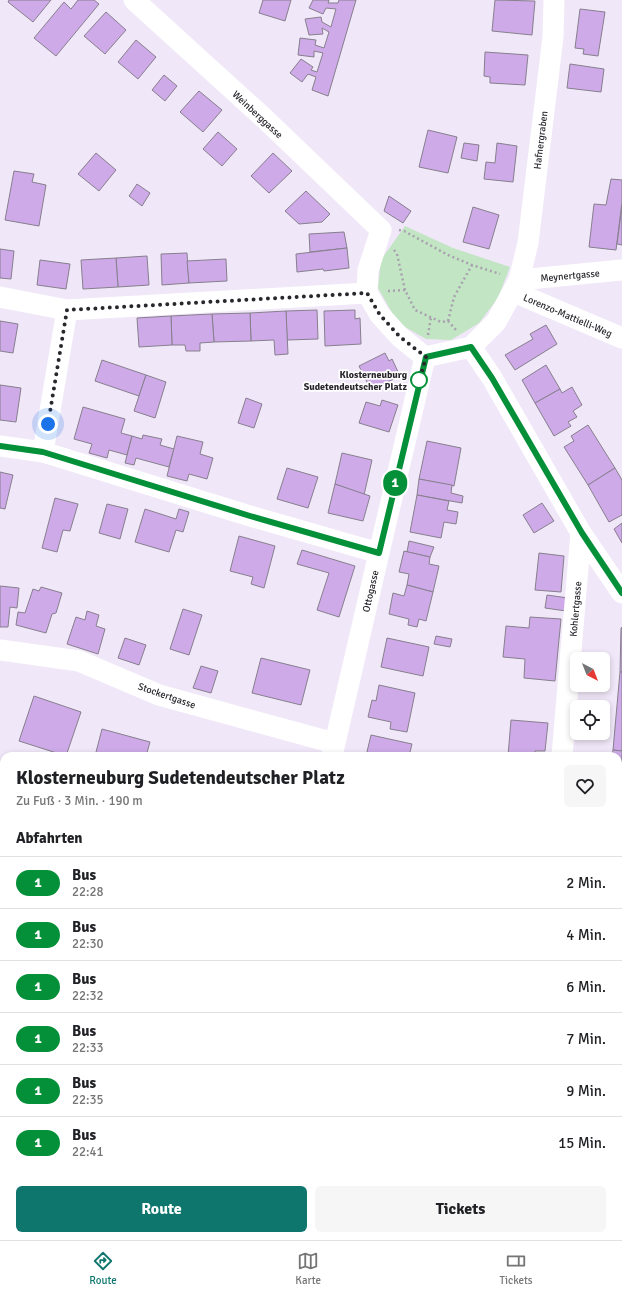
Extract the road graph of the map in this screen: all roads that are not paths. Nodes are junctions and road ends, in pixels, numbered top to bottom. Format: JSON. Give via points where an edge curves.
{"nodes":[{"id":1,"x":134,"y":0,"type":"edge"},
{"id":2,"x":554,"y":0,"type":"edge"},
{"id":3,"x":622,"y":270,"type":"edge"},
{"id":4,"x":516,"y":286,"type":"junction"},
{"id":5,"x":367,"y":293,"type":"junction"},
{"id":6,"x":0,"y":297,"type":"edge"},
{"id":7,"x":67,"y":310,"type":"junction"},
{"id":8,"x":622,"y":338,"type":"edge"},
{"id":9,"x":471,"y":347,"type":"junction"},
{"id":10,"x":426,"y":357,"type":"junction"},
{"id":11,"x":0,"y":446,"type":"edge"},
{"id":12,"x":43,"y":452,"type":"junction"},
{"id":13,"x":582,"y":533,"type":"junction"},
{"id":14,"x":379,"y":553,"type":"junction"},
{"id":15,"x":622,"y":593,"type":"edge"},
{"id":16,"x":0,"y":650,"type":"edge"},
{"id":17,"x":333,"y":749,"type":"edge"},
{"id":18,"x":562,"y":752,"type":"edge"}],
"edges":[{"from":1,"to":5,"type":"street","name":"Weinberggasse","via":[[265,119],[381,230],[368,270]]},
{"from":2,"to":4,"type":"street","name":"Hafnergraben","via":[[553,36],[529,235]]},
{"from":3,"to":4,"type":"street","name":"Meynertgasse"},
{"from":4,"to":8,"type":"street","name":"Lorenzo-Mattielli-Weg"},
{"from":4,"to":9,"type":"street","name":"Hafnergraben","via":[[496,322]]},
{"from":5,"to":7,"type":"street"},
{"from":5,"to":10,"type":"street","via":[[380,315],[400,337]]},
{"from":6,"to":7,"type":"street"},
{"from":7,"to":12,"type":"street"},
{"from":9,"to":10,"type":"street"},
{"from":9,"to":13,"type":"street","via":[[492,378]]},
{"from":10,"to":14,"type":"street","name":"Ottogasse"},
{"from":11,"to":12,"type":"street"},
{"from":12,"to":14,"type":"street"},
{"from":13,"to":15,"type":"street"},
{"from":13,"to":18,"type":"street","name":"Kohlertgasse"},
{"from":14,"to":17,"type":"street","name":"Ottogasse"},
{"from":16,"to":17,"type":"street","name":"Stockertgasse","via":[[79,661],[159,695]]}]}
